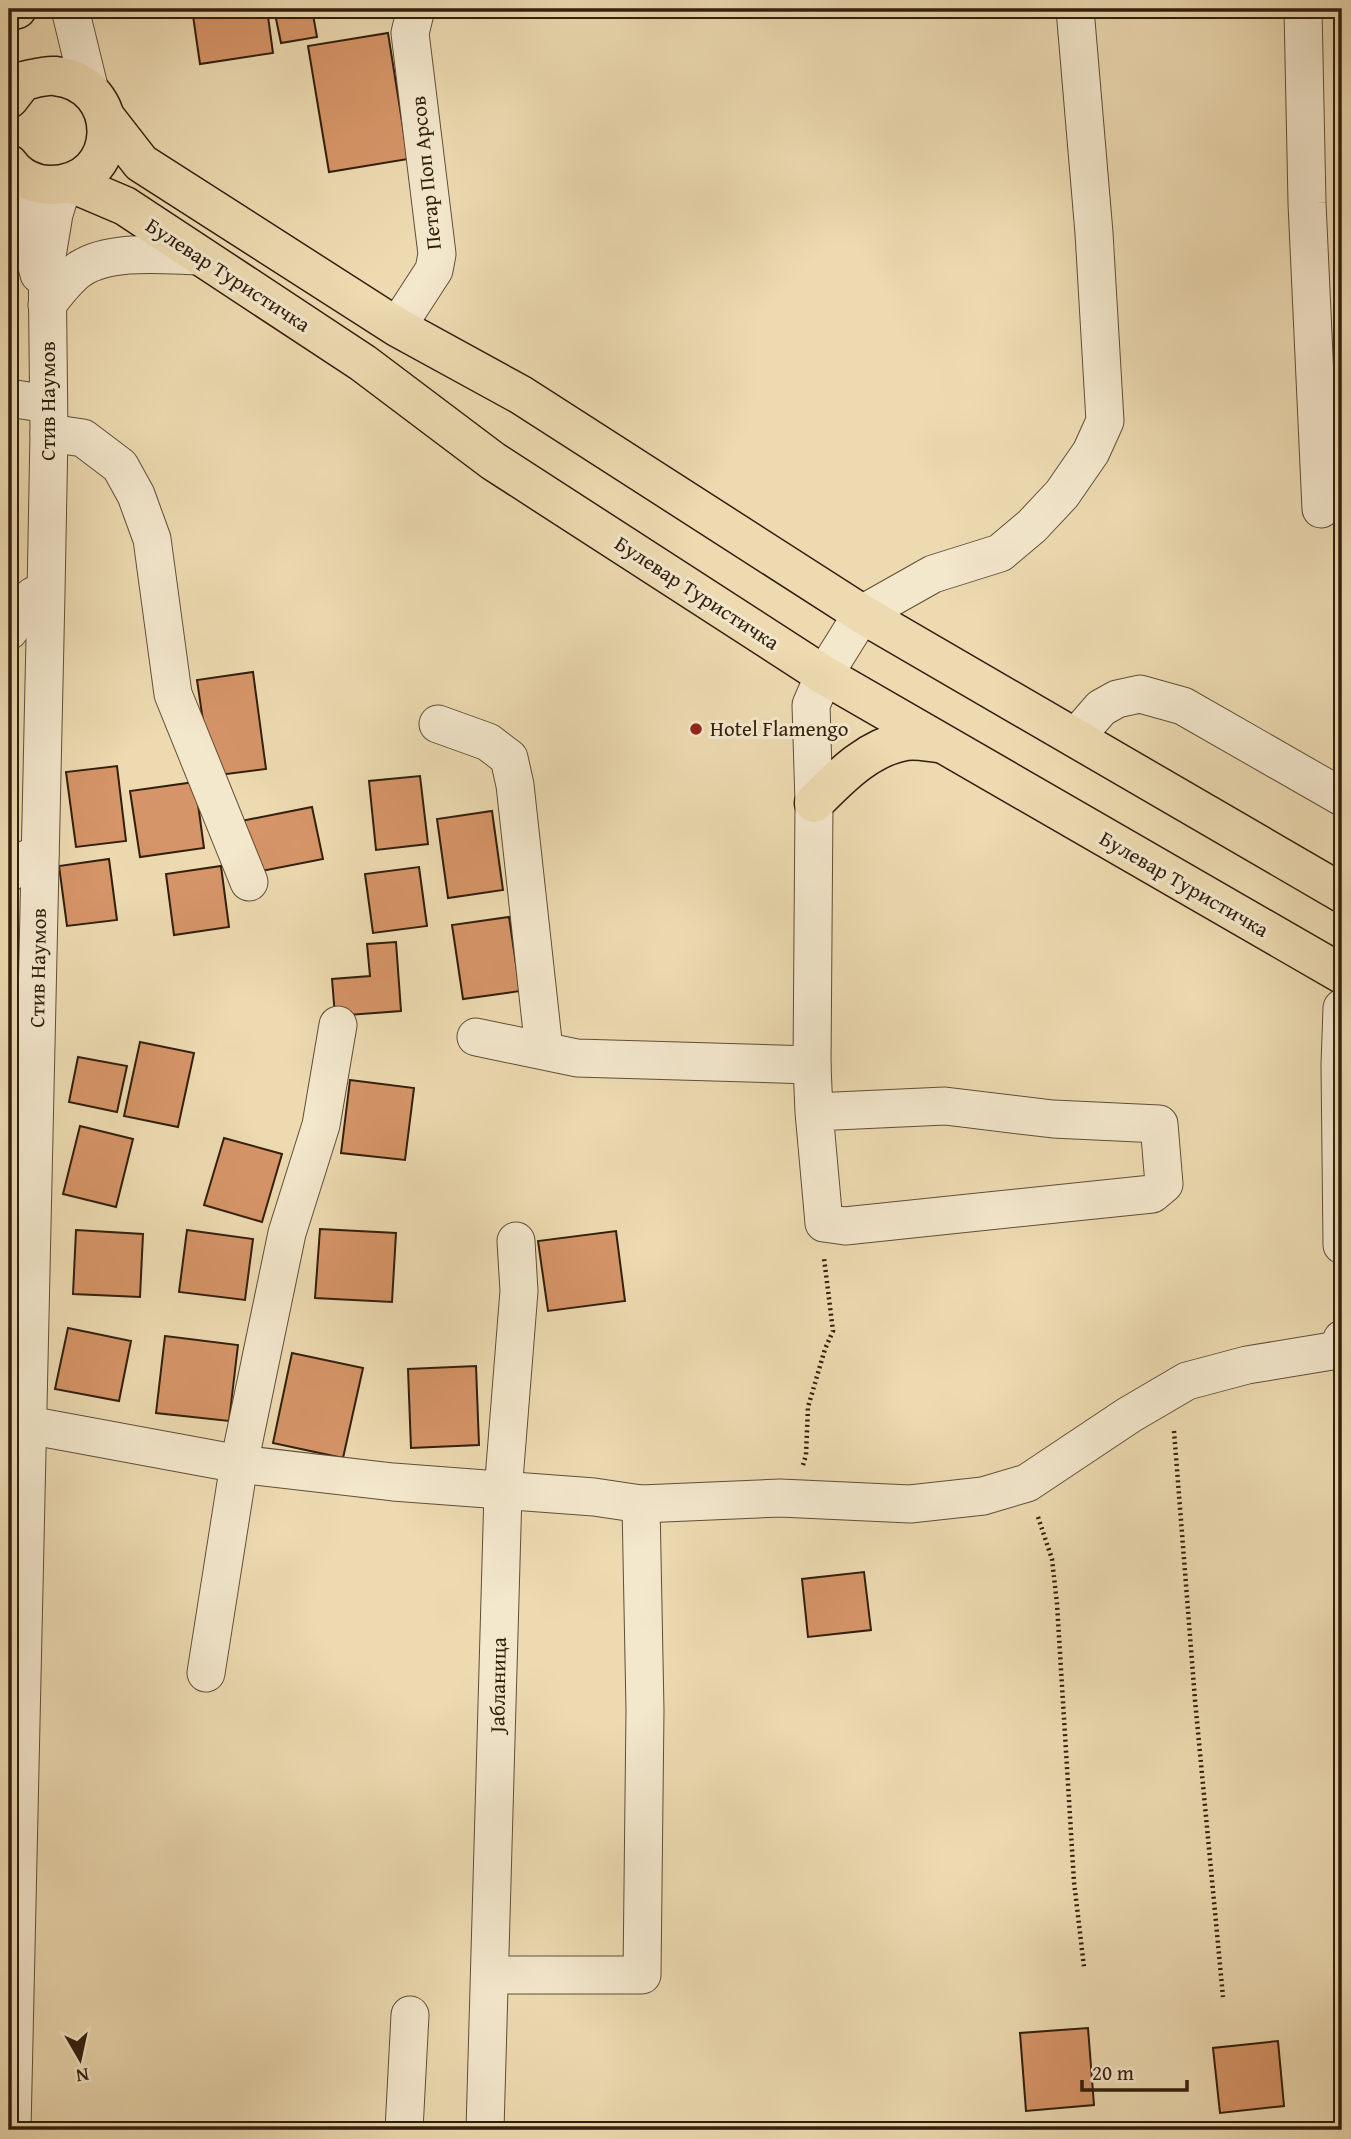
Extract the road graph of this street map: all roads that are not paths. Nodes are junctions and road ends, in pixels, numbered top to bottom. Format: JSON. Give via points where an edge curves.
{"nodes":[{"id":1,"x":17,"y":9,"type":"edge"},
{"id":2,"x":58,"y":9,"type":"edge"},
{"id":3,"x":70,"y":9,"type":"edge"},
{"id":4,"x":416,"y":9,"type":"edge"},
{"id":5,"x":1075,"y":9,"type":"edge"},
{"id":6,"x":1303,"y":9,"type":"edge"},
{"id":7,"x":9,"y":11,"type":"edge"},
{"id":8,"x":9,"y":61,"type":"edge"},
{"id":9,"x":49,"y":76,"type":"junction"},
{"id":10,"x":9,"y":99,"type":"edge"},
{"id":11,"x":98,"y":104,"type":"junction"},
{"id":12,"x":10,"y":165,"type":"edge"},
{"id":13,"x":67,"y":184,"type":"junction"},
{"id":14,"x":198,"y":256,"type":"junction"},
{"id":15,"x":47,"y":305,"type":"junction"},
{"id":16,"x":397,"y":327,"type":"junction"},
{"id":17,"x":9,"y":398,"type":"edge"},
{"id":18,"x":48,"y":418,"type":"junction"},
{"id":19,"x":1321,"y":509,"type":"dead end"},
{"id":20,"x":29,"y":593,"type":"edge"},
{"id":21,"x":862,"y":614,"type":"junction"},
{"id":22,"x":9,"y":631,"type":"edge"},
{"id":23,"x":824,"y":676,"type":"junction"},
{"id":24,"x":438,"y":724,"type":"dead end"},
{"id":25,"x":1075,"y":738,"type":"junction"},
{"id":26,"x":939,"y":743,"type":"junction"},
{"id":27,"x":1342,"y":797,"type":"edge"},
{"id":28,"x":814,"y":803,"type":"junction"},
{"id":29,"x":40,"y":854,"type":"junction"},
{"id":30,"x":9,"y":873,"type":"edge"},
{"id":31,"x":249,"y":882,"type":"dead end"},
{"id":32,"x":1342,"y":893,"type":"edge"},
{"id":33,"x":1342,"y":974,"type":"edge"},
{"id":34,"x":1342,"y":1008,"type":"edge"},
{"id":35,"x":338,"y":1025,"type":"dead end"},
{"id":36,"x":476,"y":1037,"type":"dead end"},
{"id":37,"x":544,"y":1050,"type":"junction"},
{"id":38,"x":812,"y":1065,"type":"junction"},
{"id":39,"x":814,"y":1112,"type":"junction"},
{"id":40,"x":516,"y":1241,"type":"dead end"},
{"id":41,"x":1342,"y":1245,"type":"edge"},
{"id":42,"x":1342,"y":1342,"type":"edge"},
{"id":43,"x":29,"y":1425,"type":"junction"},
{"id":44,"x":239,"y":1464,"type":"junction"},
{"id":45,"x":503,"y":1492,"type":"junction"},
{"id":46,"x":641,"y":1504,"type":"junction"},
{"id":47,"x":206,"y":1673,"type":"dead end"},
{"id":48,"x":489,"y":1975,"type":"junction"},
{"id":49,"x":410,"y":2015,"type":"dead end"},
{"id":50,"x":12,"y":2033,"type":"edge"},
{"id":51,"x":12,"y":2130,"type":"edge"},
{"id":52,"x":404,"y":2130,"type":"edge"},
{"id":53,"x":485,"y":2130,"type":"edge"}],
"edges":[{"from":1,"to":7,"type":"main road"},
{"from":2,"to":9,"type":"street"},
{"from":3,"to":11,"type":"street"},
{"from":4,"to":16,"type":"street","name":"Петар Поп Арсов","via":[[410,33],[437,254],[434,270]]},
{"from":5,"to":21,"type":"street","via":[[1105,421],[1062,495],[1000,553],[933,574]]},
{"from":6,"to":19,"type":"street"},
{"from":8,"to":9,"type":"main road"},
{"from":9,"to":10,"type":"main road","via":[[23,81]]},
{"from":9,"to":11,"type":"main road","via":[[74,81]]},
{"from":11,"to":13,"type":"main road","via":[[106,141],[100,157],[81,179]]},
{"from":11,"to":16,"type":"main road","via":[[141,163]]},
{"from":12,"to":13,"type":"main road","name":"Булевар Туристичка","via":[[27,180]]},
{"from":12,"to":15,"type":"street"},
{"from":13,"to":14,"type":"main road","name":"Булевар Туристичка","via":[[125,206]]},
{"from":13,"to":15,"type":"street","name":"Стив Наумов","via":[[47,256]]},
{"from":14,"to":15,"type":"street","via":[[113,257],[82,268]]},
{"from":14,"to":23,"type":"main road","name":"Булевар Туристичка","via":[[363,363],[493,461]]},
{"from":15,"to":18,"type":"street","name":"Стив Наумов"},
{"from":16,"to":21,"type":"main road","via":[[521,395]]},
{"from":17,"to":18,"type":"street"},
{"from":18,"to":20,"type":"street","name":"Стив Наумов"},
{"from":18,"to":31,"type":"street","via":[[120,466],[136,495],[152,539],[173,694]]},
{"from":20,"to":22,"type":"street"},
{"from":20,"to":29,"type":"street","name":"Стив Наумов"},
{"from":21,"to":23,"type":"street"},
{"from":21,"to":25,"type":"main road"},
{"from":23,"to":26,"type":"main road","name":"Булевар Туристичка"},
{"from":23,"to":28,"type":"street","via":[[811,705]]},
{"from":24,"to":37,"type":"street","via":[[488,742],[509,758]]},
{"from":25,"to":27,"type":"street","via":[[1101,708],[1140,694],[1183,706]]},
{"from":25,"to":32,"type":"main road"},
{"from":26,"to":28,"type":"main road","via":[[908,740],[880,748],[845,772]]},
{"from":26,"to":33,"type":"main road","name":"Булевар Туристичка"},
{"from":28,"to":38,"type":"street"},
{"from":29,"to":30,"type":"street"},
{"from":29,"to":43,"type":"street","name":"Стив Наумов"},
{"from":34,"to":41,"type":"street"},
{"from":35,"to":44,"type":"street","via":[[321,1125],[287,1233]]},
{"from":36,"to":37,"type":"street"},
{"from":37,"to":38,"type":"street","via":[[578,1058]]},
{"from":38,"to":39,"type":"street"},
{"from":39,"to":39,"type":"street","via":[[945,1106],[1053,1119],[1159,1124],[1164,1184],[1152,1194],[845,1226],[824,1223]]},
{"from":40,"to":45,"type":"street","name":"Јабланица","via":[[518,1304]]},
{"from":42,"to":46,"type":"street","via":[[1332,1351],[1247,1365],[1187,1381],[1027,1483],[983,1496],[910,1504],[792,1498]]},
{"from":43,"to":44,"type":"street"},
{"from":43,"to":50,"type":"street","name":"Стив Наумов"},
{"from":44,"to":45,"type":"street"},
{"from":44,"to":47,"type":"street"},
{"from":45,"to":46,"type":"street"},
{"from":45,"to":48,"type":"street","name":"Јабланица"},
{"from":46,"to":48,"type":"street","via":[[645,1710],[642,1975]]},
{"from":48,"to":53,"type":"street","name":"Јабланица"},
{"from":49,"to":52,"type":"street"},
{"from":50,"to":51,"type":"street","name":"Стив Наумов"}]}
